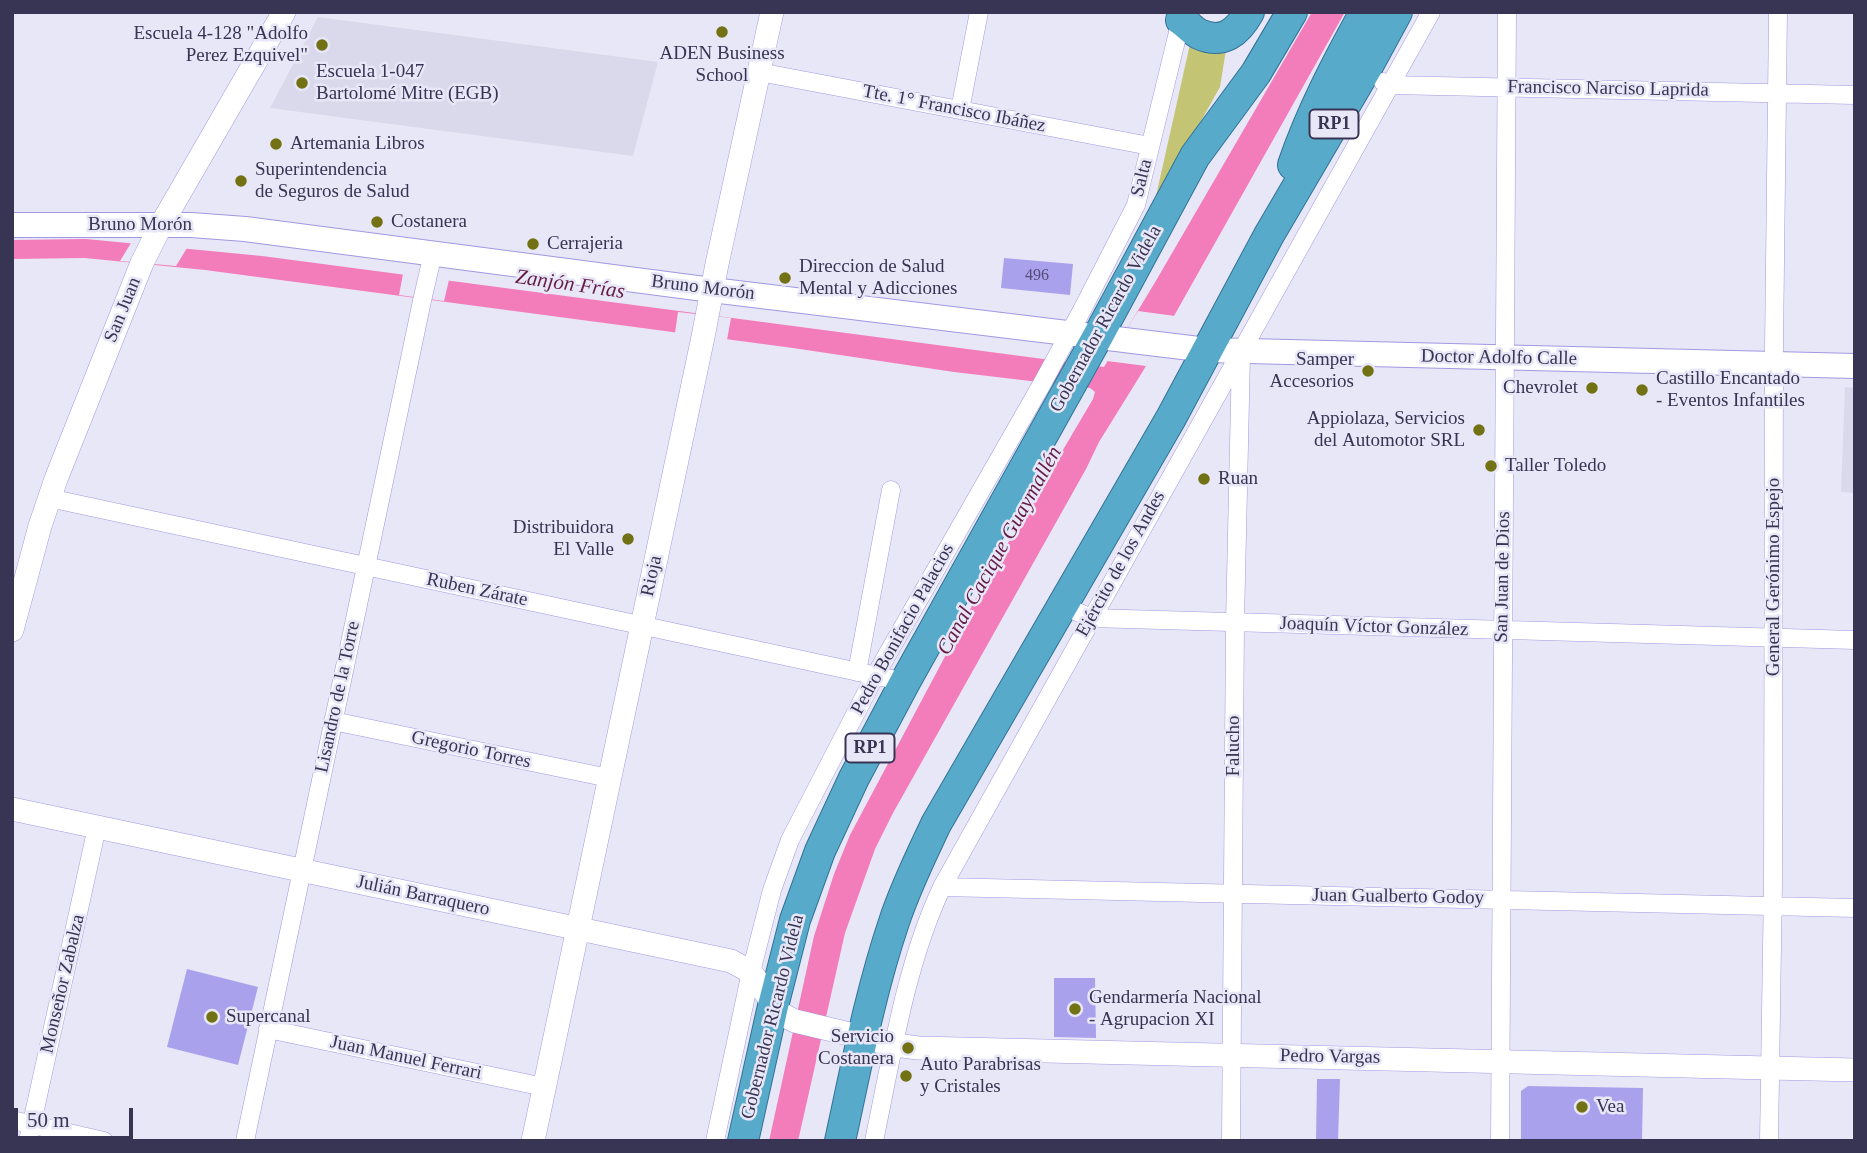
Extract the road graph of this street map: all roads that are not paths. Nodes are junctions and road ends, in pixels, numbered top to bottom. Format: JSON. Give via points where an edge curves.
{"nodes":[{"id":1,"x":284,"y":12,"type":"edge"},
{"id":2,"x":772,"y":12,"type":"edge"},
{"id":3,"x":979,"y":12,"type":"edge"},
{"id":4,"x":1250,"y":12,"type":"edge"},
{"id":5,"x":1268,"y":12,"type":"edge"},
{"id":6,"x":1292,"y":12,"type":"edge"},
{"id":7,"x":1365,"y":12,"type":"edge"},
{"id":8,"x":1397,"y":12,"type":"edge"},
{"id":9,"x":1431,"y":12,"type":"edge"},
{"id":10,"x":1507,"y":12,"type":"edge"},
{"id":11,"x":1778,"y":12,"type":"edge"},
{"id":12,"x":1182,"y":16,"type":"edge"},
{"id":13,"x":759,"y":72,"type":"junction"},
{"id":14,"x":1377,"y":78,"type":"junction"},
{"id":15,"x":1506,"y":87,"type":"junction"},
{"id":16,"x":1776,"y":93,"type":"junction"},
{"id":17,"x":1855,"y":94,"type":"edge"},
{"id":18,"x":960,"y":110,"type":"junction"},
{"id":19,"x":1150,"y":146,"type":"junction"},
{"id":20,"x":1195,"y":156,"type":"junction"},
{"id":21,"x":12,"y":225,"type":"edge"},
{"id":22,"x":1269,"y":235,"type":"junction"},
{"id":23,"x":151,"y":244,"type":"junction"},
{"id":24,"x":430,"y":265,"type":"junction"},
{"id":25,"x":712,"y":290,"type":"junction"},
{"id":26,"x":1118,"y":339,"type":"junction"},
{"id":27,"x":1207,"y":350,"type":"junction"},
{"id":28,"x":1241,"y":352,"type":"junction"},
{"id":29,"x":1506,"y":358,"type":"junction"},
{"id":30,"x":1774,"y":364,"type":"junction"},
{"id":31,"x":1855,"y":366,"type":"edge"},
{"id":32,"x":1062,"y":373,"type":"junction"},
{"id":33,"x":891,"y":491,"type":"dead end"},
{"id":34,"x":49,"y":498,"type":"junction"},
{"id":35,"x":366,"y":566,"type":"junction"},
{"id":36,"x":1064,"y":606,"type":"junction"},
{"id":37,"x":1091,"y":618,"type":"junction"},
{"id":38,"x":1235,"y":623,"type":"junction"},
{"id":39,"x":642,"y":625,"type":"junction"},
{"id":40,"x":12,"y":630,"type":"edge"},
{"id":41,"x":1503,"y":630,"type":"junction"},
{"id":42,"x":1774,"y":638,"type":"junction"},
{"id":43,"x":1855,"y":640,"type":"edge"},
{"id":44,"x":866,"y":674,"type":"junction"},
{"id":45,"x":905,"y":682,"type":"junction"},
{"id":46,"x":333,"y":721,"type":"junction"},
{"id":47,"x":609,"y":778,"type":"junction"},
{"id":48,"x":12,"y":809,"type":"edge"},
{"id":49,"x":97,"y":827,"type":"junction"},
{"id":50,"x":301,"y":870,"type":"junction"},
{"id":51,"x":942,"y":887,"type":"junction"},
{"id":52,"x":1234,"y":893,"type":"junction"},
{"id":53,"x":1501,"y":899,"type":"junction"},
{"id":54,"x":1772,"y":906,"type":"junction"},
{"id":55,"x":1855,"y":908,"type":"edge"},
{"id":56,"x":577,"y":928,"type":"junction"},
{"id":57,"x":751,"y":972,"type":"junction"},
{"id":58,"x":800,"y":1020,"type":"junction"},
{"id":59,"x":268,"y":1029,"type":"junction"},
{"id":60,"x":863,"y":1037,"type":"junction"},
{"id":61,"x":895,"y":1045,"type":"junction"},
{"id":62,"x":1232,"y":1055,"type":"junction"},
{"id":63,"x":1501,"y":1061,"type":"junction"},
{"id":64,"x":1770,"y":1068,"type":"junction"},
{"id":65,"x":1855,"y":1070,"type":"edge"},
{"id":66,"x":544,"y":1087,"type":"junction"},
{"id":67,"x":12,"y":1120,"type":"edge"},
{"id":68,"x":30,"y":1133,"type":"edge"},
{"id":69,"x":104,"y":1141,"type":"edge"},
{"id":70,"x":244,"y":1141,"type":"edge"},
{"id":71,"x":533,"y":1141,"type":"edge"},
{"id":72,"x":715,"y":1141,"type":"edge"},
{"id":73,"x":743,"y":1141,"type":"edge"},
{"id":74,"x":840,"y":1141,"type":"edge"},
{"id":75,"x":874,"y":1141,"type":"edge"},
{"id":76,"x":1231,"y":1141,"type":"edge"},
{"id":77,"x":1500,"y":1141,"type":"edge"},
{"id":78,"x":1769,"y":1141,"type":"edge"}],
"edges":[{"from":1,"to":23,"type":"street","name":"San Juan"},
{"from":2,"to":13,"type":"street","name":"Rioja"},
{"from":3,"to":18,"type":"street"},
{"from":4,"to":12,"type":"highway","via":[[1242,26],[1226,37],[1199,34]]},
{"from":5,"to":20,"type":"highway","number":"RP1","via":[[1221,96]]},
{"from":6,"to":20,"type":"highway","name":"Gobernador Ricardo Videla","number":"RP1","via":[[1256,73]]},
{"from":7,"to":22,"type":"highway","number":"RP1","via":[[1301,142]]},
{"from":8,"to":14,"type":"highway","number":"RP1"},
{"from":9,"to":14,"type":"street","name":"Ejército de los Andes"},
{"from":10,"to":15,"type":"street","name":"San Juan de Dios"},
{"from":11,"to":16,"type":"street","name":"General Gerónimo Espejo"},
{"from":12,"to":19,"type":"street","name":"Salta"},
{"from":13,"to":18,"type":"street","name":"Tte. 1° Francisco Ibáñez"},
{"from":13,"to":25,"type":"street","name":"Rioja"},
{"from":14,"to":15,"type":"street","name":"Francisco Narciso Laprida"},
{"from":14,"to":22,"type":"highway","number":"RP1"},
{"from":14,"to":28,"type":"street","name":"Ejército de los Andes"},
{"from":15,"to":16,"type":"street","name":"Francisco Narciso Laprida"},
{"from":15,"to":29,"type":"street","name":"San Juan de Dios"},
{"from":16,"to":17,"type":"street","name":"Francisco Narciso Laprida"},
{"from":16,"to":30,"type":"street","name":"General Gerónimo Espejo"},
{"from":18,"to":19,"type":"street","name":"Tte. 1° Francisco Ibáñez"},
{"from":19,"to":26,"type":"street","name":"Salta","via":[[1136,205]]},
{"from":20,"to":26,"type":"highway","name":"Gobernador Ricardo Videla","number":"RP1"},
{"from":21,"to":23,"type":"main road","name":"Bruno Morón"},
{"from":22,"to":27,"type":"highway","number":"RP1"},
{"from":23,"to":24,"type":"main road","name":"Bruno Morón","via":[[191,225],[245,229]]},
{"from":23,"to":34,"type":"street","name":"San Juan"},
{"from":24,"to":25,"type":"main road","name":"Bruno Morón"},
{"from":24,"to":35,"type":"street","name":"Lisandro de la Torre"},
{"from":25,"to":26,"type":"main road","name":"Bruno Morón"},
{"from":25,"to":39,"type":"street","name":"Rioja"},
{"from":26,"to":27,"type":"main road","name":"Doctor Adolfo Calle"},
{"from":26,"to":32,"type":"highway","name":"Gobernador Ricardo Videla","number":"RP1"},
{"from":27,"to":28,"type":"main road","name":"Doctor Adolfo Calle"},
{"from":27,"to":36,"type":"highway","number":"RP1"},
{"from":28,"to":29,"type":"main road","name":"Doctor Adolfo Calle"},
{"from":28,"to":37,"type":"street","name":"Ejército de los Andes"},
{"from":28,"to":38,"type":"street","name":"Falucho"},
{"from":29,"to":30,"type":"main road","name":"Doctor Adolfo Calle"},
{"from":29,"to":41,"type":"street","name":"San Juan de Dios"},
{"from":30,"to":31,"type":"main road","name":"Doctor Adolfo Calle"},
{"from":30,"to":42,"type":"street","name":"General Gerónimo Espejo"},
{"from":32,"to":44,"type":"street","name":"Pedro Bonifacio Palacios"},
{"from":32,"to":45,"type":"highway","name":"Gobernador Ricardo Videla","number":"RP1"},
{"from":33,"to":44,"type":"street"},
{"from":34,"to":35,"type":"street","name":"Ruben Zárate"},
{"from":34,"to":40,"type":"street","name":"San Juan"},
{"from":35,"to":39,"type":"street","name":"Ruben Zárate"},
{"from":35,"to":46,"type":"street","name":"Lisandro de la Torre"},
{"from":36,"to":37,"type":"street","name":"Joaquín Víctor González"},
{"from":36,"to":60,"type":"highway","number":"RP1","via":[[936,824],[915,869],[894,920]]},
{"from":37,"to":38,"type":"street","name":"Joaquín Víctor González"},
{"from":37,"to":51,"type":"street","name":"Ejército de los Andes"},
{"from":38,"to":41,"type":"street","name":"Joaquín Víctor González"},
{"from":38,"to":52,"type":"street","name":"Falucho"},
{"from":39,"to":44,"type":"street","name":"Ruben Zárate"},
{"from":39,"to":47,"type":"street","name":"Rioja"},
{"from":41,"to":42,"type":"street","name":"Joaquín Víctor González"},
{"from":41,"to":53,"type":"street","name":"San Juan de Dios"},
{"from":42,"to":43,"type":"street","name":"Joaquín Víctor González"},
{"from":42,"to":54,"type":"street","name":"General Gerónimo Espejo"},
{"from":44,"to":45,"type":"street","name":"Ruben Zárate"},
{"from":44,"to":57,"type":"street","name":"Pedro Bonifacio Palacios","via":[[790,840]]},
{"from":45,"to":58,"type":"highway","name":"Gobernador Ricardo Videla","number":"RP1","via":[[820,851],[795,920]]},
{"from":46,"to":47,"type":"street","name":"Gregorio Torres"},
{"from":46,"to":50,"type":"street","name":"Lisandro de la Torre"},
{"from":47,"to":56,"type":"street","name":"Rioja"},
{"from":48,"to":49,"type":"street","name":"Julián Barraquero"},
{"from":49,"to":50,"type":"street","name":"Julián Barraquero"},
{"from":49,"to":68,"type":"street","name":"Monseñor Zabalza"},
{"from":50,"to":56,"type":"street","name":"Julián Barraquero"},
{"from":50,"to":59,"type":"street","name":"Lisandro de la Torre"},
{"from":51,"to":52,"type":"street","name":"Juan Gualberto Godoy"},
{"from":51,"to":61,"type":"street","name":"Ejército de los Andes","via":[[923,929]]},
{"from":52,"to":53,"type":"street","name":"Juan Gualberto Godoy"},
{"from":52,"to":62,"type":"street","name":"Falucho"},
{"from":53,"to":54,"type":"street","name":"Juan Gualberto Godoy"},
{"from":53,"to":63,"type":"street","name":"San Juan de Dios"},
{"from":54,"to":55,"type":"street","name":"Juan Gualberto Godoy"},
{"from":54,"to":64,"type":"street","name":"General Gerónimo Espejo"},
{"from":56,"to":57,"type":"street","name":"Julián Barraquero","via":[[731,961]]},
{"from":56,"to":66,"type":"street","name":"Rioja"},
{"from":57,"to":58,"type":"street","via":[[771,1001]]},
{"from":57,"to":72,"type":"street","name":"Pedro Bonifacio Palacios"},
{"from":58,"to":60,"type":"street","name":"Pedro Vargas"},
{"from":58,"to":73,"type":"highway","name":"Gobernador Ricardo Videla","number":"RP1"},
{"from":59,"to":66,"type":"street","name":"Juan Manuel Ferrari"},
{"from":59,"to":70,"type":"street","name":"Lisandro de la Torre"},
{"from":60,"to":61,"type":"street","name":"Pedro Vargas"},
{"from":60,"to":74,"type":"highway","number":"RP1"},
{"from":61,"to":62,"type":"street","name":"Pedro Vargas"},
{"from":61,"to":75,"type":"street","name":"Ejército de los Andes"},
{"from":62,"to":63,"type":"street","name":"Pedro Vargas"},
{"from":62,"to":76,"type":"street","name":"Falucho"},
{"from":63,"to":64,"type":"street","name":"Pedro Vargas"},
{"from":63,"to":77,"type":"street","name":"San Juan de Dios"},
{"from":64,"to":65,"type":"street","name":"Pedro Vargas"},
{"from":64,"to":78,"type":"street","name":"General Gerónimo Espejo"},
{"from":66,"to":71,"type":"street","name":"Rioja"},
{"from":67,"to":68,"type":"street"},
{"from":68,"to":69,"type":"street"}]}
